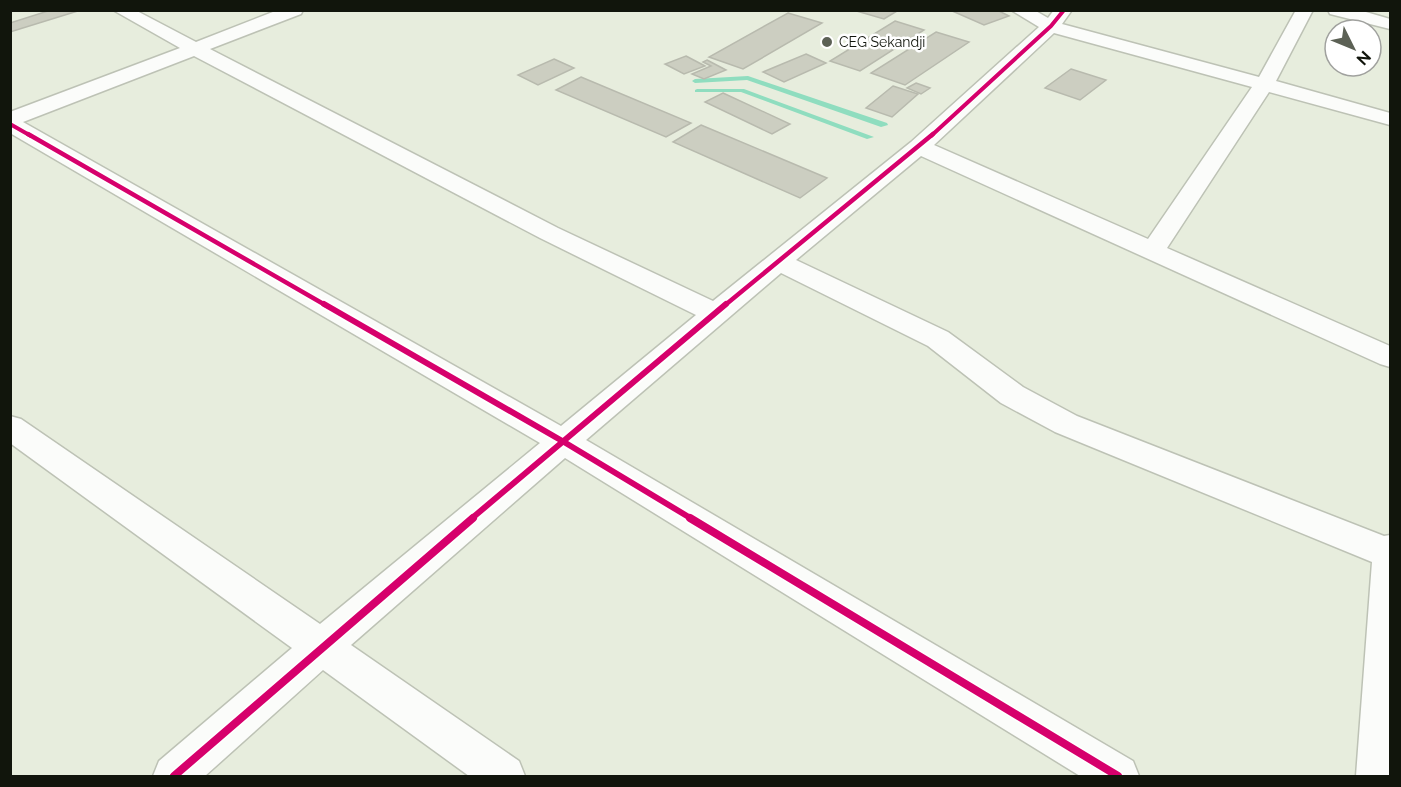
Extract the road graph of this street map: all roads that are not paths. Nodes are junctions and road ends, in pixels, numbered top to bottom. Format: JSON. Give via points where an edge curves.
{"nodes":[{"id":1,"x":121,"y":10,"type":"edge"},
{"id":2,"x":295,"y":10,"type":"edge"},
{"id":3,"x":1019,"y":10,"type":"edge"},
{"id":4,"x":1305,"y":10,"type":"edge"},
{"id":5,"x":1336,"y":10,"type":"edge"},
{"id":6,"x":1057,"y":18,"type":"edge"},
{"id":7,"x":1390,"y":24,"type":"edge"},
{"id":8,"x":196,"y":50,"type":"junction"},
{"id":9,"x":1265,"y":83,"type":"junction"},
{"id":10,"x":1390,"y":119,"type":"edge"},
{"id":11,"x":10,"y":122,"type":"edge"},
{"id":12,"x":920,"y":147,"type":"junction"},
{"id":13,"x":1152,"y":252,"type":"junction"},
{"id":14,"x":778,"y":261,"type":"junction"},
{"id":15,"x":715,"y":313,"type":"junction"},
{"id":16,"x":1390,"y":357,"type":"edge"},
{"id":17,"x":10,"y":427,"type":"edge"},
{"id":18,"x":564,"y":442,"type":"junction"},
{"id":19,"x":1390,"y":549,"type":"edge"},
{"id":20,"x":1390,"y":554,"type":"edge"},
{"id":21,"x":321,"y":647,"type":"junction"},
{"id":22,"x":174,"y":777,"type":"edge"},
{"id":23,"x":504,"y":777,"type":"edge"},
{"id":24,"x":1118,"y":777,"type":"edge"},
{"id":25,"x":1377,"y":777,"type":"edge"}],
"edges":[{"from":1,"to":8,"type":"street"},
{"from":2,"to":8,"type":"street"},
{"from":3,"to":6,"type":"street"},
{"from":4,"to":9,"type":"street"},
{"from":5,"to":7,"type":"street"},
{"from":6,"to":9,"type":"street"},
{"from":6,"to":12,"type":"street"},
{"from":8,"to":11,"type":"street"},
{"from":8,"to":15,"type":"street","via":[[549,233]]},
{"from":9,"to":10,"type":"street"},
{"from":9,"to":13,"type":"street"},
{"from":11,"to":18,"type":"street"},
{"from":12,"to":13,"type":"street"},
{"from":12,"to":14,"type":"street"},
{"from":13,"to":16,"type":"street"},
{"from":14,"to":15,"type":"street"},
{"from":14,"to":20,"type":"street","via":[[938,339],[1012,395],[1066,424]]},
{"from":15,"to":18,"type":"street"},
{"from":17,"to":21,"type":"street"},
{"from":18,"to":21,"type":"street"},
{"from":18,"to":24,"type":"street"},
{"from":19,"to":20,"type":"street"},
{"from":20,"to":25,"type":"street"},
{"from":21,"to":22,"type":"street"},
{"from":21,"to":23,"type":"street"}]}
